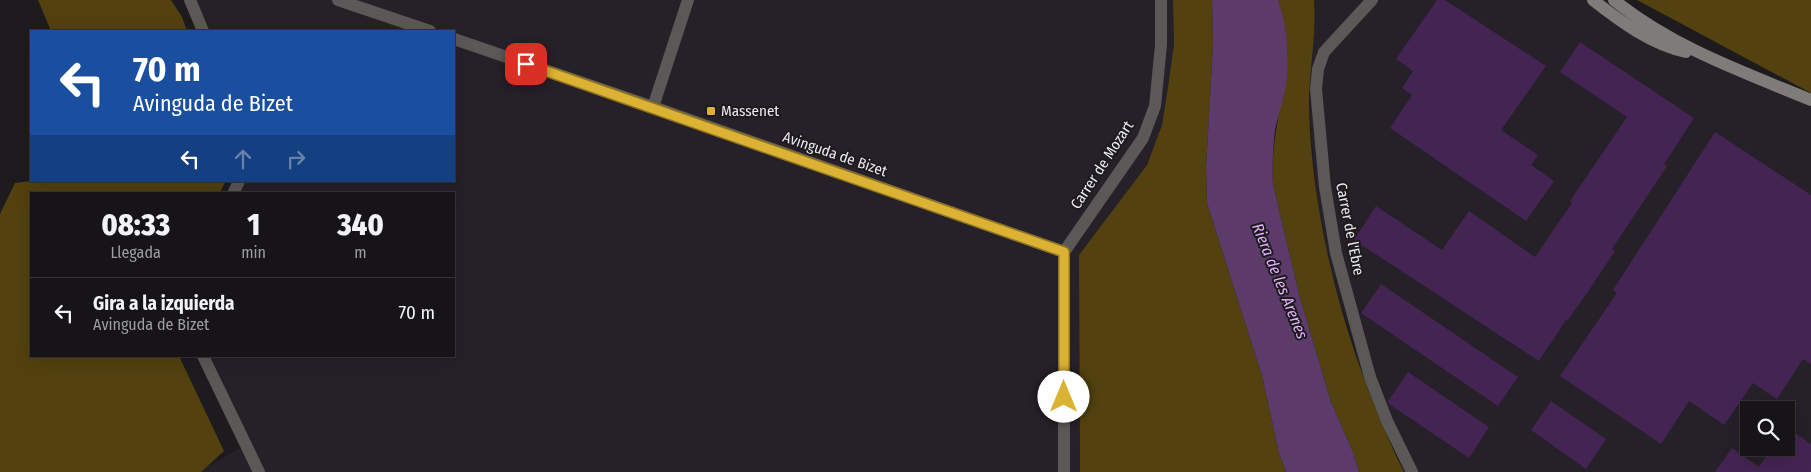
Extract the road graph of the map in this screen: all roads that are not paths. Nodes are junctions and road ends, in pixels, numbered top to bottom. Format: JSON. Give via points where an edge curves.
{"nodes":[{"id":1,"x":190,"y":0,"type":"edge"},
{"id":2,"x":338,"y":0,"type":"edge"},
{"id":3,"x":688,"y":0,"type":"edge"},
{"id":4,"x":1161,"y":0,"type":"edge"},
{"id":5,"x":1372,"y":0,"type":"edge"},
{"id":6,"x":1593,"y":0,"type":"edge"},
{"id":7,"x":1614,"y":0,"type":"edge"},
{"id":8,"x":203,"y":30,"type":"edge"},
{"id":9,"x":427,"y":30,"type":"edge"},
{"id":10,"x":455,"y":40,"type":"edge"},
{"id":11,"x":1709,"y":57,"type":"junction"},
{"id":12,"x":1811,"y":100,"type":"edge"},
{"id":13,"x":652,"y":107,"type":"junction"},
{"id":14,"x":1064,"y":252,"type":"junction"},
{"id":15,"x":203,"y":357,"type":"edge"},
{"id":16,"x":259,"y":472,"type":"edge"},
{"id":17,"x":1064,"y":472,"type":"edge"},
{"id":18,"x":1412,"y":472,"type":"edge"}],
"edges":[{"from":1,"to":8,"type":"street"},
{"from":2,"to":9,"type":"street"},
{"from":3,"to":13,"type":"street"},
{"from":4,"to":14,"type":"street","name":"Carrer de Mozart","via":[[1161,45],[1154,106],[1143,138]]},
{"from":5,"to":18,"type":"street","name":"Carrer de l'Ebre","via":[[1324,52],[1316,89],[1325,187],[1336,253],[1370,377]]},
{"from":6,"to":11,"type":"main road","via":[[1660,43]]},
{"from":7,"to":11,"type":"main road","via":[[1658,30]]},
{"from":10,"to":13,"type":"street","name":"Avinguda de Bizet"},
{"from":11,"to":12,"type":"main road"},
{"from":13,"to":14,"type":"street","name":"Avinguda de Bizet"},
{"from":14,"to":17,"type":"street"},
{"from":15,"to":16,"type":"street"}]}
